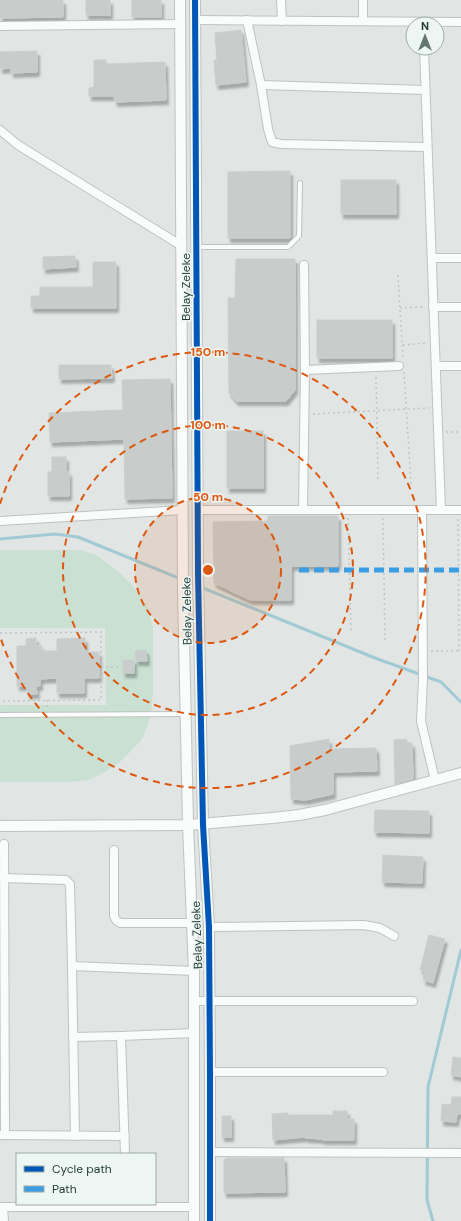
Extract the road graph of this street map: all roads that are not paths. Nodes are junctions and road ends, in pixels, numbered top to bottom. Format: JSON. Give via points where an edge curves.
{"nodes":[{"id":1,"x":180,"y":0,"type":"edge"},
{"id":2,"x":195,"y":0,"type":"edge"},
{"id":3,"x":281,"y":0,"type":"edge"},
{"id":4,"x":363,"y":0,"type":"edge"},
{"id":5,"x":195,"y":20,"type":"junction"},
{"id":6,"x":247,"y":20,"type":"junction"},
{"id":7,"x":282,"y":21,"type":"junction"},
{"id":8,"x":363,"y":21,"type":"junction"},
{"id":9,"x":405,"y":22,"type":"edge"},
{"id":10,"x":445,"y":22,"type":"edge"},
{"id":11,"x":461,"y":22,"type":"edge"},
{"id":12,"x":180,"y":24,"type":"junction"},
{"id":13,"x":0,"y":26,"type":"edge"},
{"id":14,"x":424,"y":56,"type":"edge"},
{"id":15,"x":261,"y":85,"type":"junction"},
{"id":16,"x":425,"y":90,"type":"junction"},
{"id":17,"x":0,"y":130,"type":"edge"},
{"id":18,"x":427,"y":147,"type":"junction"},
{"id":19,"x":300,"y":183,"type":"dead end"},
{"id":20,"x":182,"y":246,"type":"junction"},
{"id":21,"x":197,"y":247,"type":"junction"},
{"id":22,"x":432,"y":258,"type":"junction"},
{"id":23,"x":461,"y":258,"type":"edge"},
{"id":24,"x":304,"y":265,"type":"dead end"},
{"id":25,"x":433,"y":307,"type":"junction"},
{"id":26,"x":461,"y":307,"type":"edge"},
{"id":27,"x":402,"y":364,"type":"road end"},
{"id":28,"x":436,"y":366,"type":"junction"},
{"id":29,"x":461,"y":366,"type":"edge"},
{"id":30,"x":305,"y":370,"type":"junction"},
{"id":31,"x":183,"y":510,"type":"junction"},
{"id":32,"x":197,"y":510,"type":"junction"},
{"id":33,"x":303,"y":510,"type":"junction"},
{"id":34,"x":422,"y":510,"type":"junction"},
{"id":35,"x":441,"y":510,"type":"junction"},
{"id":36,"x":460,"y":510,"type":"edge"},
{"id":37,"x":0,"y":520,"type":"edge"},
{"id":38,"x":186,"y":714,"type":"junction"},
{"id":39,"x":0,"y":715,"type":"edge"},
{"id":40,"x":461,"y":773,"type":"edge"},
{"id":41,"x":435,"y":780,"type":"junction"},
{"id":42,"x":203,"y":824,"type":"junction"},
{"id":43,"x":188,"y":825,"type":"junction"},
{"id":44,"x":0,"y":826,"type":"edge"},
{"id":45,"x":4,"y":844,"type":"dead end"},
{"id":46,"x":114,"y":850,"type":"dead end"},
{"id":47,"x":3,"y":878,"type":"junction"},
{"id":48,"x":2,"y":909,"type":"edge"},
{"id":49,"x":193,"y":923,"type":"junction"},
{"id":50,"x":209,"y":927,"type":"junction"},
{"id":51,"x":394,"y":936,"type":"dead end"},
{"id":52,"x":72,"y":966,"type":"junction"},
{"id":53,"x":194,"y":971,"type":"junction"},
{"id":54,"x":2,"y":977,"type":"edge"},
{"id":55,"x":210,"y":1000,"type":"junction"},
{"id":56,"x":194,"y":1001,"type":"junction"},
{"id":57,"x":413,"y":1001,"type":"dead end"},
{"id":58,"x":194,"y":1033,"type":"junction"},
{"id":59,"x":121,"y":1036,"type":"junction"},
{"id":60,"x":74,"y":1037,"type":"junction"},
{"id":61,"x":2,"y":1045,"type":"edge"},
{"id":62,"x":210,"y":1072,"type":"junction"},
{"id":63,"x":383,"y":1072,"type":"dead end"},
{"id":64,"x":2,"y":1135,"type":"edge"},
{"id":65,"x":75,"y":1136,"type":"junction"},
{"id":66,"x":125,"y":1136,"type":"junction"},
{"id":67,"x":210,"y":1152,"type":"junction"},
{"id":68,"x":125,"y":1153,"type":"edge"},
{"id":69,"x":461,"y":1153,"type":"edge"},
{"id":70,"x":127,"y":1205,"type":"edge"},
{"id":71,"x":1,"y":1207,"type":"edge"},
{"id":72,"x":194,"y":1207,"type":"junction"},
{"id":73,"x":4,"y":1221,"type":"edge"},
{"id":74,"x":194,"y":1221,"type":"edge"},
{"id":75,"x":210,"y":1221,"type":"edge"}],
"edges":[{"from":1,"to":12,"type":"street","name":"Belay Zeleke"},
{"from":2,"to":5,"type":"street","name":"Belay Zeleke"},
{"from":3,"to":7,"type":"street"},
{"from":4,"to":8,"type":"street"},
{"from":5,"to":6,"type":"street"},
{"from":5,"to":21,"type":"street","name":"Belay Zeleke"},
{"from":6,"to":7,"type":"street"},
{"from":6,"to":15,"type":"street"},
{"from":7,"to":8,"type":"street"},
{"from":8,"to":9,"type":"street"},
{"from":10,"to":11,"type":"street"},
{"from":12,"to":13,"type":"street"},
{"from":12,"to":20,"type":"street","name":"Belay Zeleke"},
{"from":14,"to":16,"type":"street"},
{"from":15,"to":16,"type":"street"},
{"from":15,"to":18,"type":"street","via":[[272,142]]},
{"from":16,"to":18,"type":"street"},
{"from":17,"to":20,"type":"street","via":[[18,145]]},
{"from":18,"to":22,"type":"street"},
{"from":19,"to":21,"type":"lane","via":[[299,236],[288,247]]},
{"from":20,"to":21,"type":"street"},
{"from":20,"to":31,"type":"street","name":"Belay Zeleke"},
{"from":21,"to":32,"type":"street","name":"Belay Zeleke"},
{"from":22,"to":23,"type":"street"},
{"from":22,"to":25,"type":"street"},
{"from":24,"to":30,"type":"street"},
{"from":25,"to":26,"type":"street"},
{"from":25,"to":28,"type":"street"},
{"from":27,"to":30,"type":"street"},
{"from":28,"to":29,"type":"street"},
{"from":28,"to":35,"type":"street"},
{"from":30,"to":33,"type":"street"},
{"from":31,"to":32,"type":"street"},
{"from":31,"to":37,"type":"street"},
{"from":31,"to":38,"type":"street","name":"Belay Zeleke"},
{"from":32,"to":33,"type":"street"},
{"from":32,"to":42,"type":"street","name":"Belay Zeleke"},
{"from":33,"to":34,"type":"street"},
{"from":34,"to":35,"type":"street"},
{"from":34,"to":41,"type":"street","via":[[421,721]]},
{"from":35,"to":36,"type":"street"},
{"from":38,"to":39,"type":"lane"},
{"from":38,"to":43,"type":"street","name":"Belay Zeleke"},
{"from":40,"to":41,"type":"street"},
{"from":41,"to":42,"type":"street","via":[[299,815]]},
{"from":42,"to":43,"type":"street"},
{"from":42,"to":50,"type":"street","name":"Belay Zeleke"},
{"from":43,"to":44,"type":"street"},
{"from":43,"to":49,"type":"street","name":"Belay Zeleke"},
{"from":45,"to":47,"type":"street"},
{"from":46,"to":49,"type":"street","via":[[116,920]]},
{"from":47,"to":48,"type":"street"},
{"from":47,"to":52,"type":"street","via":[[66,880],[70,884]]},
{"from":48,"to":54,"type":"street"},
{"from":49,"to":53,"type":"street","name":"Belay Zeleke"},
{"from":50,"to":51,"type":"street","via":[[364,925],[380,928]]},
{"from":50,"to":55,"type":"street","name":"Belay Zeleke"},
{"from":52,"to":53,"type":"street"},
{"from":52,"to":60,"type":"street"},
{"from":53,"to":56,"type":"street","name":"Belay Zeleke"},
{"from":54,"to":61,"type":"street"},
{"from":55,"to":56,"type":"street"},
{"from":55,"to":57,"type":"street"},
{"from":55,"to":62,"type":"street","name":"Belay Zeleke"},
{"from":56,"to":58,"type":"street","name":"Belay Zeleke"},
{"from":58,"to":59,"type":"street"},
{"from":58,"to":72,"type":"street","name":"Belay Zeleke"},
{"from":59,"to":60,"type":"street"},
{"from":59,"to":66,"type":"street"},
{"from":60,"to":65,"type":"street"},
{"from":61,"to":64,"type":"street"},
{"from":62,"to":63,"type":"street"},
{"from":62,"to":67,"type":"street","name":"Belay Zeleke"},
{"from":64,"to":65,"type":"street"},
{"from":65,"to":66,"type":"street"},
{"from":66,"to":68,"type":"street"},
{"from":67,"to":69,"type":"street"},
{"from":67,"to":75,"type":"street","name":"Belay Zeleke"},
{"from":70,"to":71,"type":"street"},
{"from":70,"to":72,"type":"street"},
{"from":71,"to":73,"type":"street"},
{"from":72,"to":74,"type":"street","name":"Belay Zeleke"}]}
